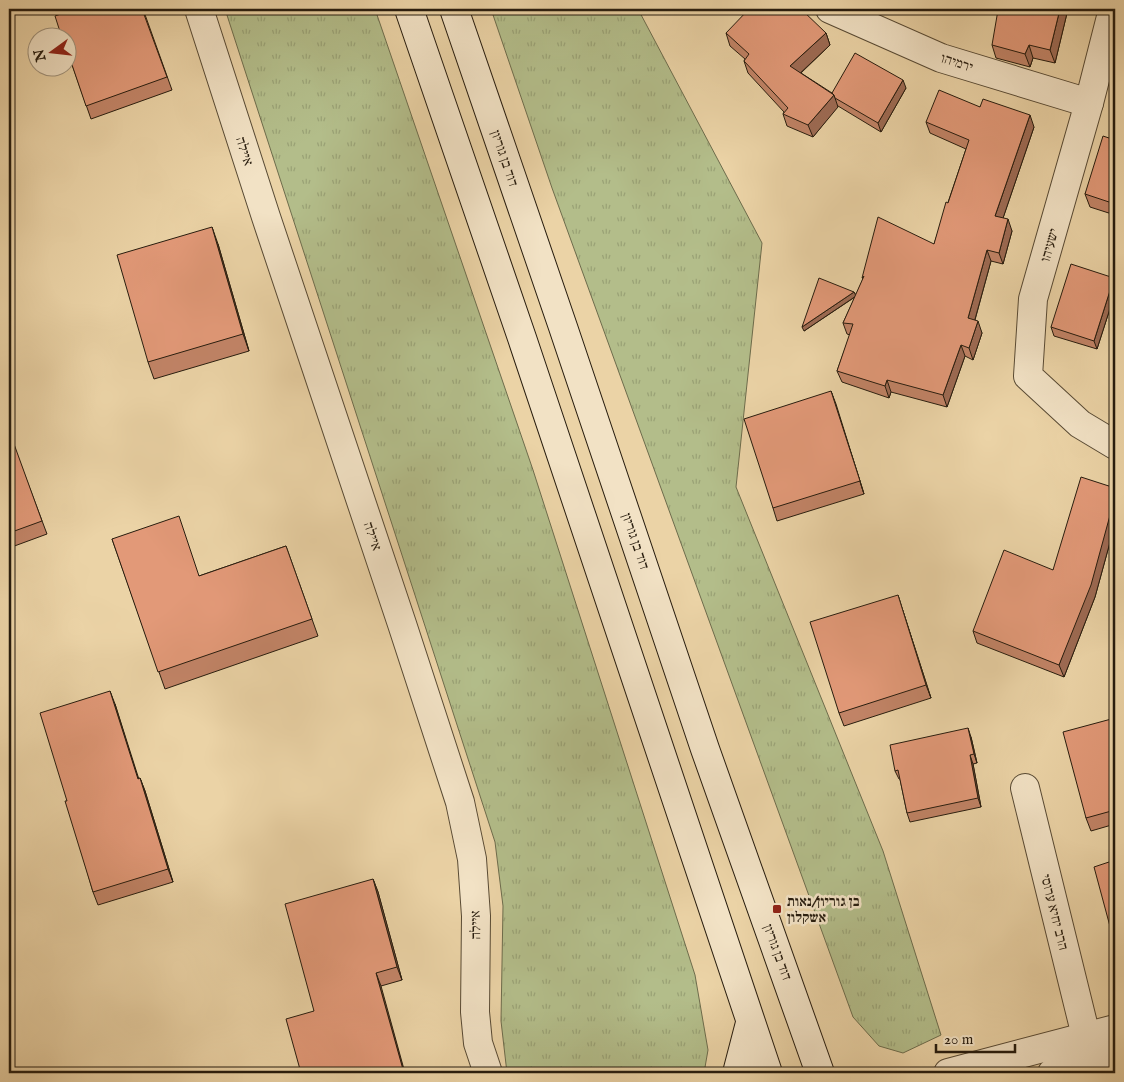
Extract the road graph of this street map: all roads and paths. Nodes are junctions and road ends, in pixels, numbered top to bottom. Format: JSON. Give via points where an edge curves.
{"nodes":[{"id":1,"x":199,"y":9,"type":"edge"},
{"id":2,"x":409,"y":9,"type":"edge"},
{"id":3,"x":454,"y":9,"type":"edge"},
{"id":4,"x":830,"y":9,"type":"edge"},
{"id":5,"x":1113,"y":9,"type":"edge"},
{"id":6,"x":1089,"y":102,"type":"junction"},
{"id":7,"x":1115,"y":444,"type":"edge"},
{"id":8,"x":1025,"y":788,"type":"dead end"},
{"id":9,"x":750,"y":1023,"type":"junction"},
{"id":10,"x":1115,"y":1029,"type":"edge"},
{"id":11,"x":1086,"y":1036,"type":"junction"},
{"id":12,"x":811,"y":1045,"type":"junction"},
{"id":13,"x":1104,"y":1063,"type":"edge"},
{"id":14,"x":488,"y":1073,"type":"edge"},
{"id":15,"x":736,"y":1073,"type":"edge"},
{"id":16,"x":768,"y":1073,"type":"edge"},
{"id":17,"x":820,"y":1073,"type":"edge"},
{"id":18,"x":841,"y":1073,"type":"edge"},
{"id":19,"x":948,"y":1073,"type":"edge"},
{"id":20,"x":1052,"y":1073,"type":"edge"}],
"edges":[{"from":1,"to":14,"type":"street","name":"איילה","via":[[460,802],[472,859],[478,1043]]},
{"from":2,"to":9,"type":"street"},
{"from":3,"to":12,"type":"street","name":"דוד בן גוריון","via":[[702,739]]},
{"from":4,"to":6,"type":"street","name":"ירמיהו","via":[[941,58]]},
{"from":5,"to":6,"type":"street","name":"ישעיהו"},
{"from":6,"to":7,"type":"street","name":"ישעיהו","via":[[1033,299],[1028,376],[1080,424]]},
{"from":8,"to":11,"type":"street","name":"הרב יחיא ערוסי"},
{"from":9,"to":15,"type":"street"},
{"from":9,"to":16,"type":"street"},
{"from":10,"to":11,"type":"street"},
{"from":11,"to":19,"type":"street"},
{"from":12,"to":17,"type":"street","name":"דוד בן גוריון"},
{"from":12,"to":18,"type":"street","via":[[834,1070]]},
{"from":13,"to":20,"type":"street"}]}
